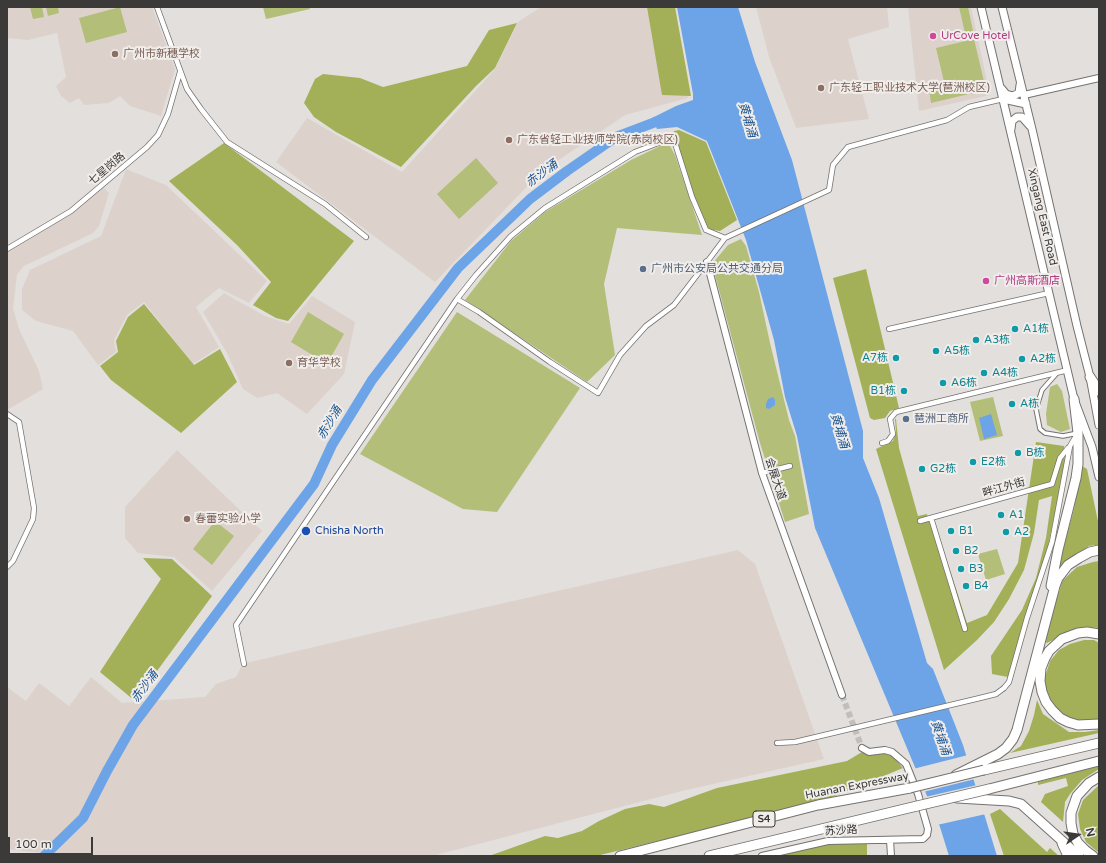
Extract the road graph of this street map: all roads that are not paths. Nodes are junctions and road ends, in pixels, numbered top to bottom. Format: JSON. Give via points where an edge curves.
{"nodes":[{"id":1,"x":157,"y":7,"type":"edge"},
{"id":2,"x":982,"y":7,"type":"edge"},
{"id":3,"x":1002,"y":7,"type":"edge"},
{"id":4,"x":180,"y":72,"type":"junction"},
{"id":5,"x":1099,"y":78,"type":"edge"},
{"id":6,"x":1020,"y":81,"type":"junction"},
{"id":7,"x":1000,"y":86,"type":"junction"},
{"id":8,"x":1024,"y":95,"type":"junction"},
{"id":9,"x":1003,"y":99,"type":"junction"},
{"id":10,"x":1026,"y":104,"type":"junction"},
{"id":11,"x":1032,"y":129,"type":"junction"},
{"id":12,"x":1011,"y":134,"type":"junction"},
{"id":13,"x":366,"y":237,"type":"dead end"},
{"id":14,"x":725,"y":238,"type":"junction"},
{"id":15,"x":7,"y":249,"type":"edge"},
{"id":16,"x":707,"y":262,"type":"junction"},
{"id":17,"x":1049,"y":293,"type":"junction"},
{"id":18,"x":457,"y":299,"type":"junction"},
{"id":19,"x":889,"y":329,"type":"dead end"},
{"id":20,"x":1068,"y":370,"type":"junction"},
{"id":21,"x":1057,"y":373,"type":"junction"},
{"id":22,"x":1090,"y":377,"type":"junction"},
{"id":23,"x":1099,"y":392,"type":"edge"},
{"id":24,"x":1074,"y":399,"type":"junction"},
{"id":25,"x":7,"y":414,"type":"edge"},
{"id":26,"x":1099,"y":425,"type":"edge"},
{"id":27,"x":1078,"y":433,"type":"junction"},
{"id":28,"x":882,"y":443,"type":"dead end"},
{"id":29,"x":1070,"y":446,"type":"junction"},
{"id":30,"x":790,"y":466,"type":"dead end"},
{"id":31,"x":762,"y":473,"type":"junction"},
{"id":32,"x":1099,"y":477,"type":"edge"},
{"id":33,"x":931,"y":518,"type":"junction"},
{"id":34,"x":920,"y":521,"type":"dead end"},
{"id":35,"x":1099,"y":550,"type":"edge"},
{"id":36,"x":7,"y":567,"type":"edge"},
{"id":37,"x":965,"y":629,"type":"dead end"},
{"id":38,"x":1099,"y":634,"type":"edge"},
{"id":39,"x":1036,"y":657,"type":"junction"},
{"id":40,"x":244,"y":664,"type":"dead end"},
{"id":41,"x":842,"y":695,"type":"tunnel mouth"},
{"id":42,"x":1099,"y":724,"type":"edge"},
{"id":43,"x":1099,"y":742,"type":"edge"},
{"id":44,"x":777,"y":743,"type":"dead end"},
{"id":45,"x":862,"y":748,"type":"dead end"},
{"id":46,"x":1099,"y":761,"type":"edge"},
{"id":47,"x":983,"y":766,"type":"junction"},
{"id":48,"x":1099,"y":777,"type":"edge"},
{"id":49,"x":953,"y":797,"type":"junction"},
{"id":50,"x":890,"y":840,"type":"junction"},
{"id":51,"x":1074,"y":855,"type":"edge"},
{"id":52,"x":620,"y":856,"type":"edge"},
{"id":53,"x":709,"y":856,"type":"edge"},
{"id":54,"x":762,"y":856,"type":"edge"},
{"id":55,"x":891,"y":856,"type":"edge"},
{"id":56,"x":1094,"y":856,"type":"edge"}],
"edges":[{"from":1,"to":4,"type":"street"},
{"from":2,"to":7,"type":"main road","name":"Xingang East Road"},
{"from":3,"to":6,"type":"main road","name":"Xingang East Road"},
{"from":4,"to":13,"type":"street","via":[[187,89],[227,142],[325,204]]},
{"from":4,"to":15,"type":"street","name":"七星岗路","via":[[168,114],[158,135],[147,147],[70,211]]},
{"from":5,"to":8,"type":"street"},
{"from":6,"to":7,"type":"main road","via":[[1020,90],[1016,95],[1009,96]]},
{"from":6,"to":8,"type":"main road","name":"Xingang East Road"},
{"from":7,"to":9,"type":"main road","name":"Xingang East Road"},
{"from":8,"to":10,"type":"main road","name":"Xingang East Road"},
{"from":9,"to":10,"type":"main road"},
{"from":9,"to":12,"type":"main road","name":"Xingang East Road"},
{"from":9,"to":14,"type":"street","via":[[969,107],[947,120],[848,147],[833,165],[829,190]]},
{"from":10,"to":11,"type":"main road","name":"Xingang East Road"},
{"from":11,"to":12,"type":"main road","via":[[1020,116],[1012,121]]},
{"from":11,"to":22,"type":"main road","name":"Xingang East Road"},
{"from":12,"to":17,"type":"main road","name":"Xingang East Road"},
{"from":14,"to":16,"type":"street"},
{"from":14,"to":18,"type":"street","via":[[706,230],[692,197],[675,143],[666,140],[636,152],[545,208],[511,236]]},
{"from":16,"to":18,"type":"street","via":[[674,305],[646,326],[620,355],[598,393]]},
{"from":16,"to":31,"type":"street","name":"会展大道"},
{"from":17,"to":19,"type":"street"},
{"from":17,"to":20,"type":"main road","name":"Xingang East Road"},
{"from":18,"to":40,"type":"street","via":[[236,625]]},
{"from":20,"to":21,"type":"street"},
{"from":20,"to":24,"type":"main road","name":"Xingang East Road"},
{"from":21,"to":27,"type":"street","via":[[1042,390],[1036,409],[1040,429],[1045,433],[1063,436]]},
{"from":21,"to":28,"type":"street","via":[[898,414],[890,419],[892,434],[888,441]]},
{"from":22,"to":23,"type":"highway"},
{"from":22,"to":26,"type":"main road","name":"Xingang East Road"},
{"from":24,"to":27,"type":"highway"},
{"from":24,"to":32,"type":"main road","name":"Xingang East Road","via":[[1092,447]]},
{"from":25,"to":36,"type":"street","via":[[20,422],[34,508],[33,519],[13,561]]},
{"from":27,"to":29,"type":"street"},
{"from":27,"to":39,"type":"highway","via":[[1076,478]]},
{"from":29,"to":33,"type":"street","name":"畔江外街","via":[[1060,458],[1052,484]]},
{"from":29,"to":44,"type":"street","bridge":true,"via":[[1052,542],[1009,682],[1004,688],[996,694],[980,698],[795,742]]},
{"from":30,"to":31,"type":"street"},
{"from":31,"to":41,"type":"street","name":"会展大道"},
{"from":33,"to":34,"type":"street","name":"畔江外街"},
{"from":33,"to":37,"type":"street"},
{"from":35,"to":39,"type":"highway","via":[[1090,552],[1068,565],[1058,578]]},
{"from":38,"to":42,"type":"highway","via":[[1078,633],[1062,639],[1045,658],[1040,681],[1046,702],[1060,718],[1078,725]]},
{"from":39,"to":47,"type":"highway","via":[[1013,739],[1002,752]]},
{"from":43,"to":47,"type":"highway","name":"Huanan Expressway","number":"S4"},
{"from":45,"to":50,"type":"street","name":"苏沙路","via":[[869,752],[892,752],[906,764],[918,794],[928,829],[927,835],[923,839]]},
{"from":46,"to":49,"type":"highway","number":"S4","bridge":true},
{"from":47,"to":52,"type":"highway","name":"Huanan Expressway","number":"S4","bridge":true,"via":[[948,779],[818,805]]},
{"from":48,"to":56,"type":"highway","via":[[1077,796],[1071,812],[1073,834],[1078,843]]},
{"from":49,"to":51,"type":"highway","bridge":true,"via":[[1021,804],[1061,839]]},
{"from":49,"to":53,"type":"highway","number":"S4","bridge":true},
{"from":50,"to":54,"type":"street","name":"苏沙路","via":[[828,841]]},
{"from":50,"to":55,"type":"street"}]}
